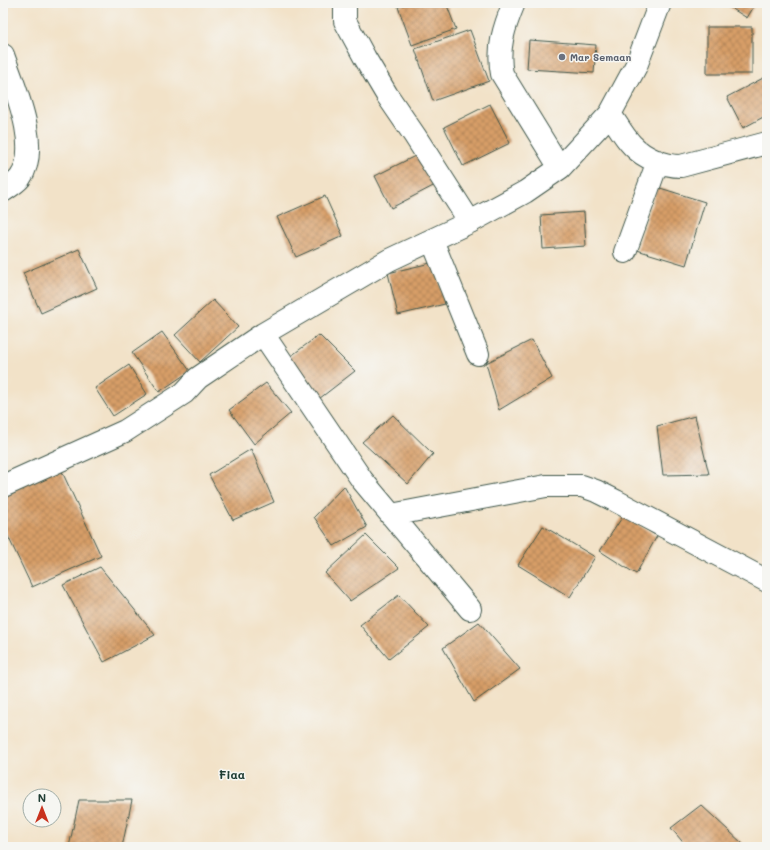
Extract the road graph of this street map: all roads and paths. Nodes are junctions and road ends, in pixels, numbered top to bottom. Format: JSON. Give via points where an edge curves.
{"nodes":[{"id":1,"x":345,"y":3,"type":"edge"},
{"id":2,"x":514,"y":3,"type":"edge"},
{"id":3,"x":660,"y":3,"type":"edge"},
{"id":4,"x":3,"y":55,"type":"edge"},
{"id":5,"x":610,"y":114,"type":"junction"},
{"id":6,"x":767,"y":143,"type":"edge"},
{"id":7,"x":658,"y":161,"type":"junction"},
{"id":8,"x":560,"y":168,"type":"junction"},
{"id":9,"x":3,"y":191,"type":"edge"},
{"id":10,"x":470,"y":222,"type":"junction"},
{"id":11,"x":432,"y":240,"type":"junction"},
{"id":12,"x":625,"y":252,"type":"dead end"},
{"id":13,"x":263,"y":334,"type":"junction"},
{"id":14,"x":478,"y":354,"type":"dead end"},
{"id":15,"x":3,"y":486,"type":"edge"},
{"id":16,"x":391,"y":515,"type":"junction"},
{"id":17,"x":767,"y":581,"type":"edge"},
{"id":18,"x":470,"y":609,"type":"dead end"}],
"edges":[{"from":1,"to":10,"type":"street","via":[[345,21],[365,58]]},
{"from":2,"to":8,"type":"street","via":[[500,42],[499,59],[502,74]]},
{"from":3,"to":5,"type":"street","via":[[636,66]]},
{"from":4,"to":9,"type":"street","via":[[27,123],[27,151],[25,167],[20,178]]},
{"from":5,"to":7,"type":"street","via":[[632,145]]},
{"from":5,"to":8,"type":"street"},
{"from":6,"to":7,"type":"street","via":[[681,166],[668,166]]},
{"from":7,"to":12,"type":"street"},
{"from":8,"to":10,"type":"street","via":[[525,192]]},
{"from":10,"to":11,"type":"street"},
{"from":11,"to":13,"type":"street","via":[[389,260]]},
{"from":11,"to":14,"type":"street"},
{"from":13,"to":15,"type":"street","via":[[198,378],[184,393],[125,431]]},
{"from":13,"to":16,"type":"street","via":[[362,480]]},
{"from":16,"to":17,"type":"street","via":[[546,486],[582,486],[609,497]]},
{"from":16,"to":18,"type":"street"}]}
